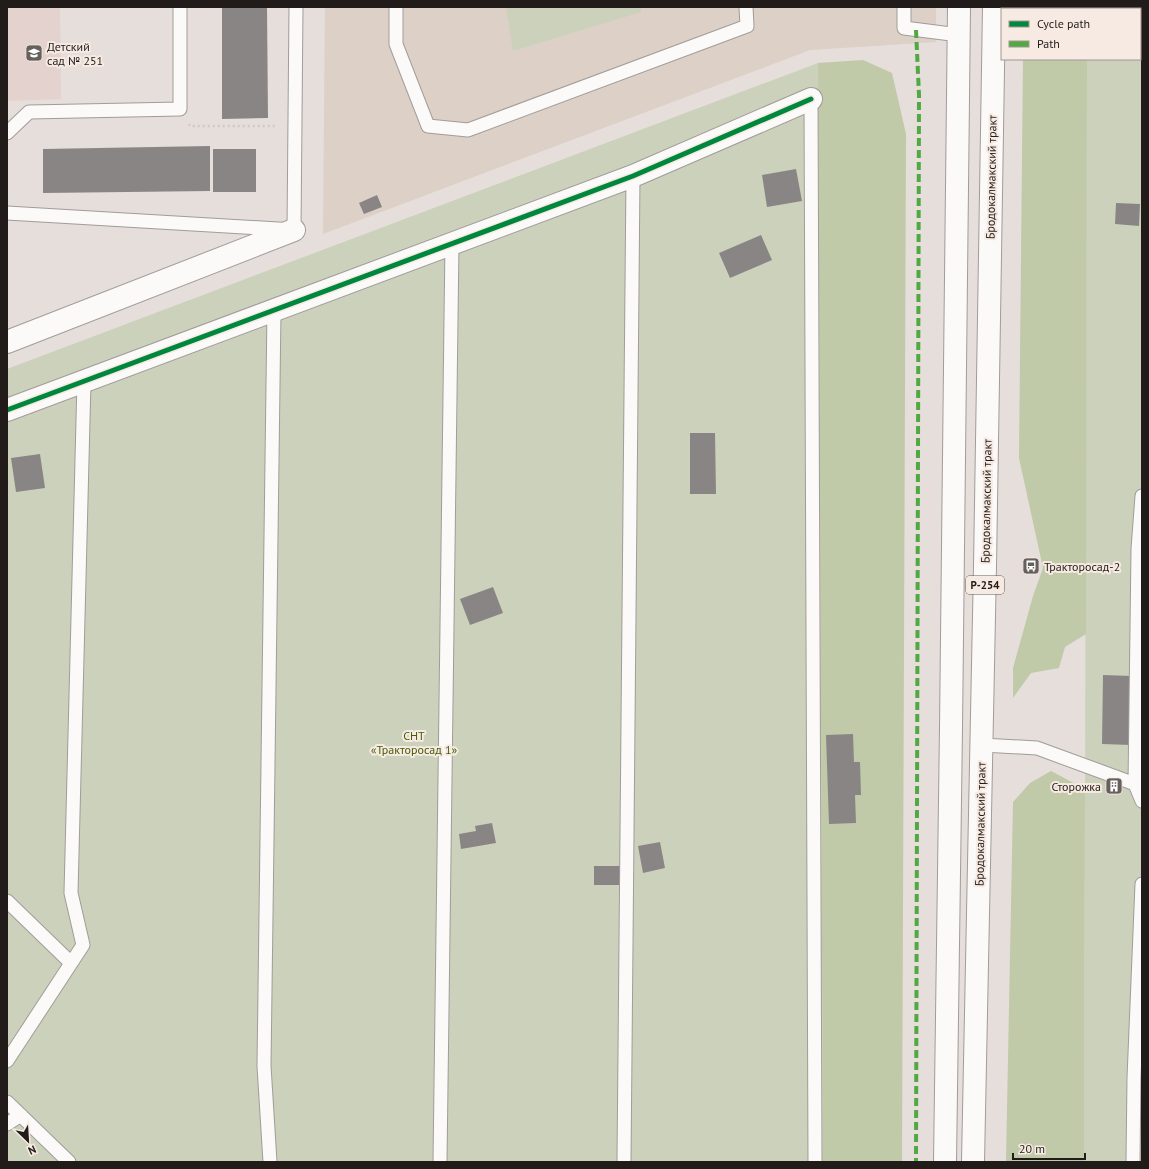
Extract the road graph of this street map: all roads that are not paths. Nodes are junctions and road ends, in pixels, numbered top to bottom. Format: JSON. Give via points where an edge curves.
{"nodes":[{"id":1,"x":180,"y":7,"type":"edge"},
{"id":2,"x":296,"y":7,"type":"edge"},
{"id":3,"x":396,"y":7,"type":"edge"},
{"id":4,"x":746,"y":7,"type":"edge"},
{"id":5,"x":904,"y":7,"type":"edge"},
{"id":6,"x":960,"y":7,"type":"edge"},
{"id":7,"x":994,"y":7,"type":"edge"},
{"id":8,"x":958,"y":35,"type":"junction"},
{"id":9,"x":812,"y":99,"type":"joint"},
{"id":10,"x":7,"y":133,"type":"edge"},
{"id":11,"x":633,"y":176,"type":"junction"},
{"id":12,"x":7,"y":213,"type":"edge"},
{"id":13,"x":294,"y":230,"type":"junction"},
{"id":14,"x":452,"y":244,"type":"junction"},
{"id":15,"x":274,"y":310,"type":"junction"},
{"id":16,"x":7,"y":342,"type":"edge"},
{"id":17,"x":84,"y":381,"type":"junction"},
{"id":18,"x":7,"y":410,"type":"edge"},
{"id":19,"x":1142,"y":496,"type":"edge"},
{"id":20,"x":1140,"y":550,"type":"edge"},
{"id":21,"x":982,"y":745,"type":"junction"},
{"id":22,"x":1135,"y":784,"type":"junction"},
{"id":23,"x":1142,"y":801,"type":"edge"},
{"id":24,"x":1142,"y":884,"type":"edge"},
{"id":25,"x":7,"y":901,"type":"edge"},
{"id":26,"x":71,"y":963,"type":"junction"},
{"id":27,"x":7,"y":1060,"type":"edge"},
{"id":28,"x":1138,"y":1080,"type":"edge"},
{"id":29,"x":7,"y":1102,"type":"edge"},
{"id":30,"x":22,"y":1115,"type":"junction"},
{"id":31,"x":7,"y":1124,"type":"edge"},
{"id":32,"x":69,"y":1162,"type":"edge"},
{"id":33,"x":270,"y":1162,"type":"edge"},
{"id":34,"x":440,"y":1162,"type":"edge"},
{"id":35,"x":624,"y":1162,"type":"edge"},
{"id":36,"x":815,"y":1162,"type":"edge"},
{"id":37,"x":945,"y":1162,"type":"edge"},
{"id":38,"x":973,"y":1162,"type":"edge"},
{"id":39,"x":1133,"y":1162,"type":"edge"}],
"edges":[{"from":1,"to":10,"type":"lane","via":[[180,109],[29,112]]},
{"from":2,"to":13,"type":"lane"},
{"from":3,"to":4,"type":"lane","via":[[396,44],[428,126],[468,130],[747,26]]},
{"from":5,"to":8,"type":"lane","via":[[904,28]]},
{"from":6,"to":8,"type":"main road","number":"Р-254"},
{"from":7,"to":21,"type":"main road","name":"Бродокалмакский тракт","number":"Р-254"},
{"from":8,"to":37,"type":"main road","number":"Р-254"},
{"from":9,"to":11,"type":"main road"},
{"from":9,"to":36,"type":"lane"},
{"from":11,"to":14,"type":"main road"},
{"from":11,"to":35,"type":"lane"},
{"from":12,"to":13,"type":"lane"},
{"from":13,"to":16,"type":"main road"},
{"from":14,"to":15,"type":"main road"},
{"from":14,"to":34,"type":"lane"},
{"from":15,"to":17,"type":"main road"},
{"from":15,"to":33,"type":"lane","via":[[264,1066]]},
{"from":17,"to":18,"type":"main road"},
{"from":17,"to":26,"type":"lane","via":[[71,893],[83,945]]},
{"from":19,"to":20,"type":"lane"},
{"from":20,"to":22,"type":"lane"},
{"from":21,"to":22,"type":"lane","via":[[1037,748]]},
{"from":21,"to":38,"type":"main road","name":"Бродокалмакский тракт","number":"Р-254"},
{"from":22,"to":23,"type":"lane"},
{"from":24,"to":28,"type":"lane"},
{"from":25,"to":26,"type":"lane"},
{"from":26,"to":27,"type":"lane"},
{"from":28,"to":39,"type":"lane"},
{"from":29,"to":30,"type":"lane"},
{"from":30,"to":31,"type":"lane"},
{"from":30,"to":32,"type":"lane"}]}
